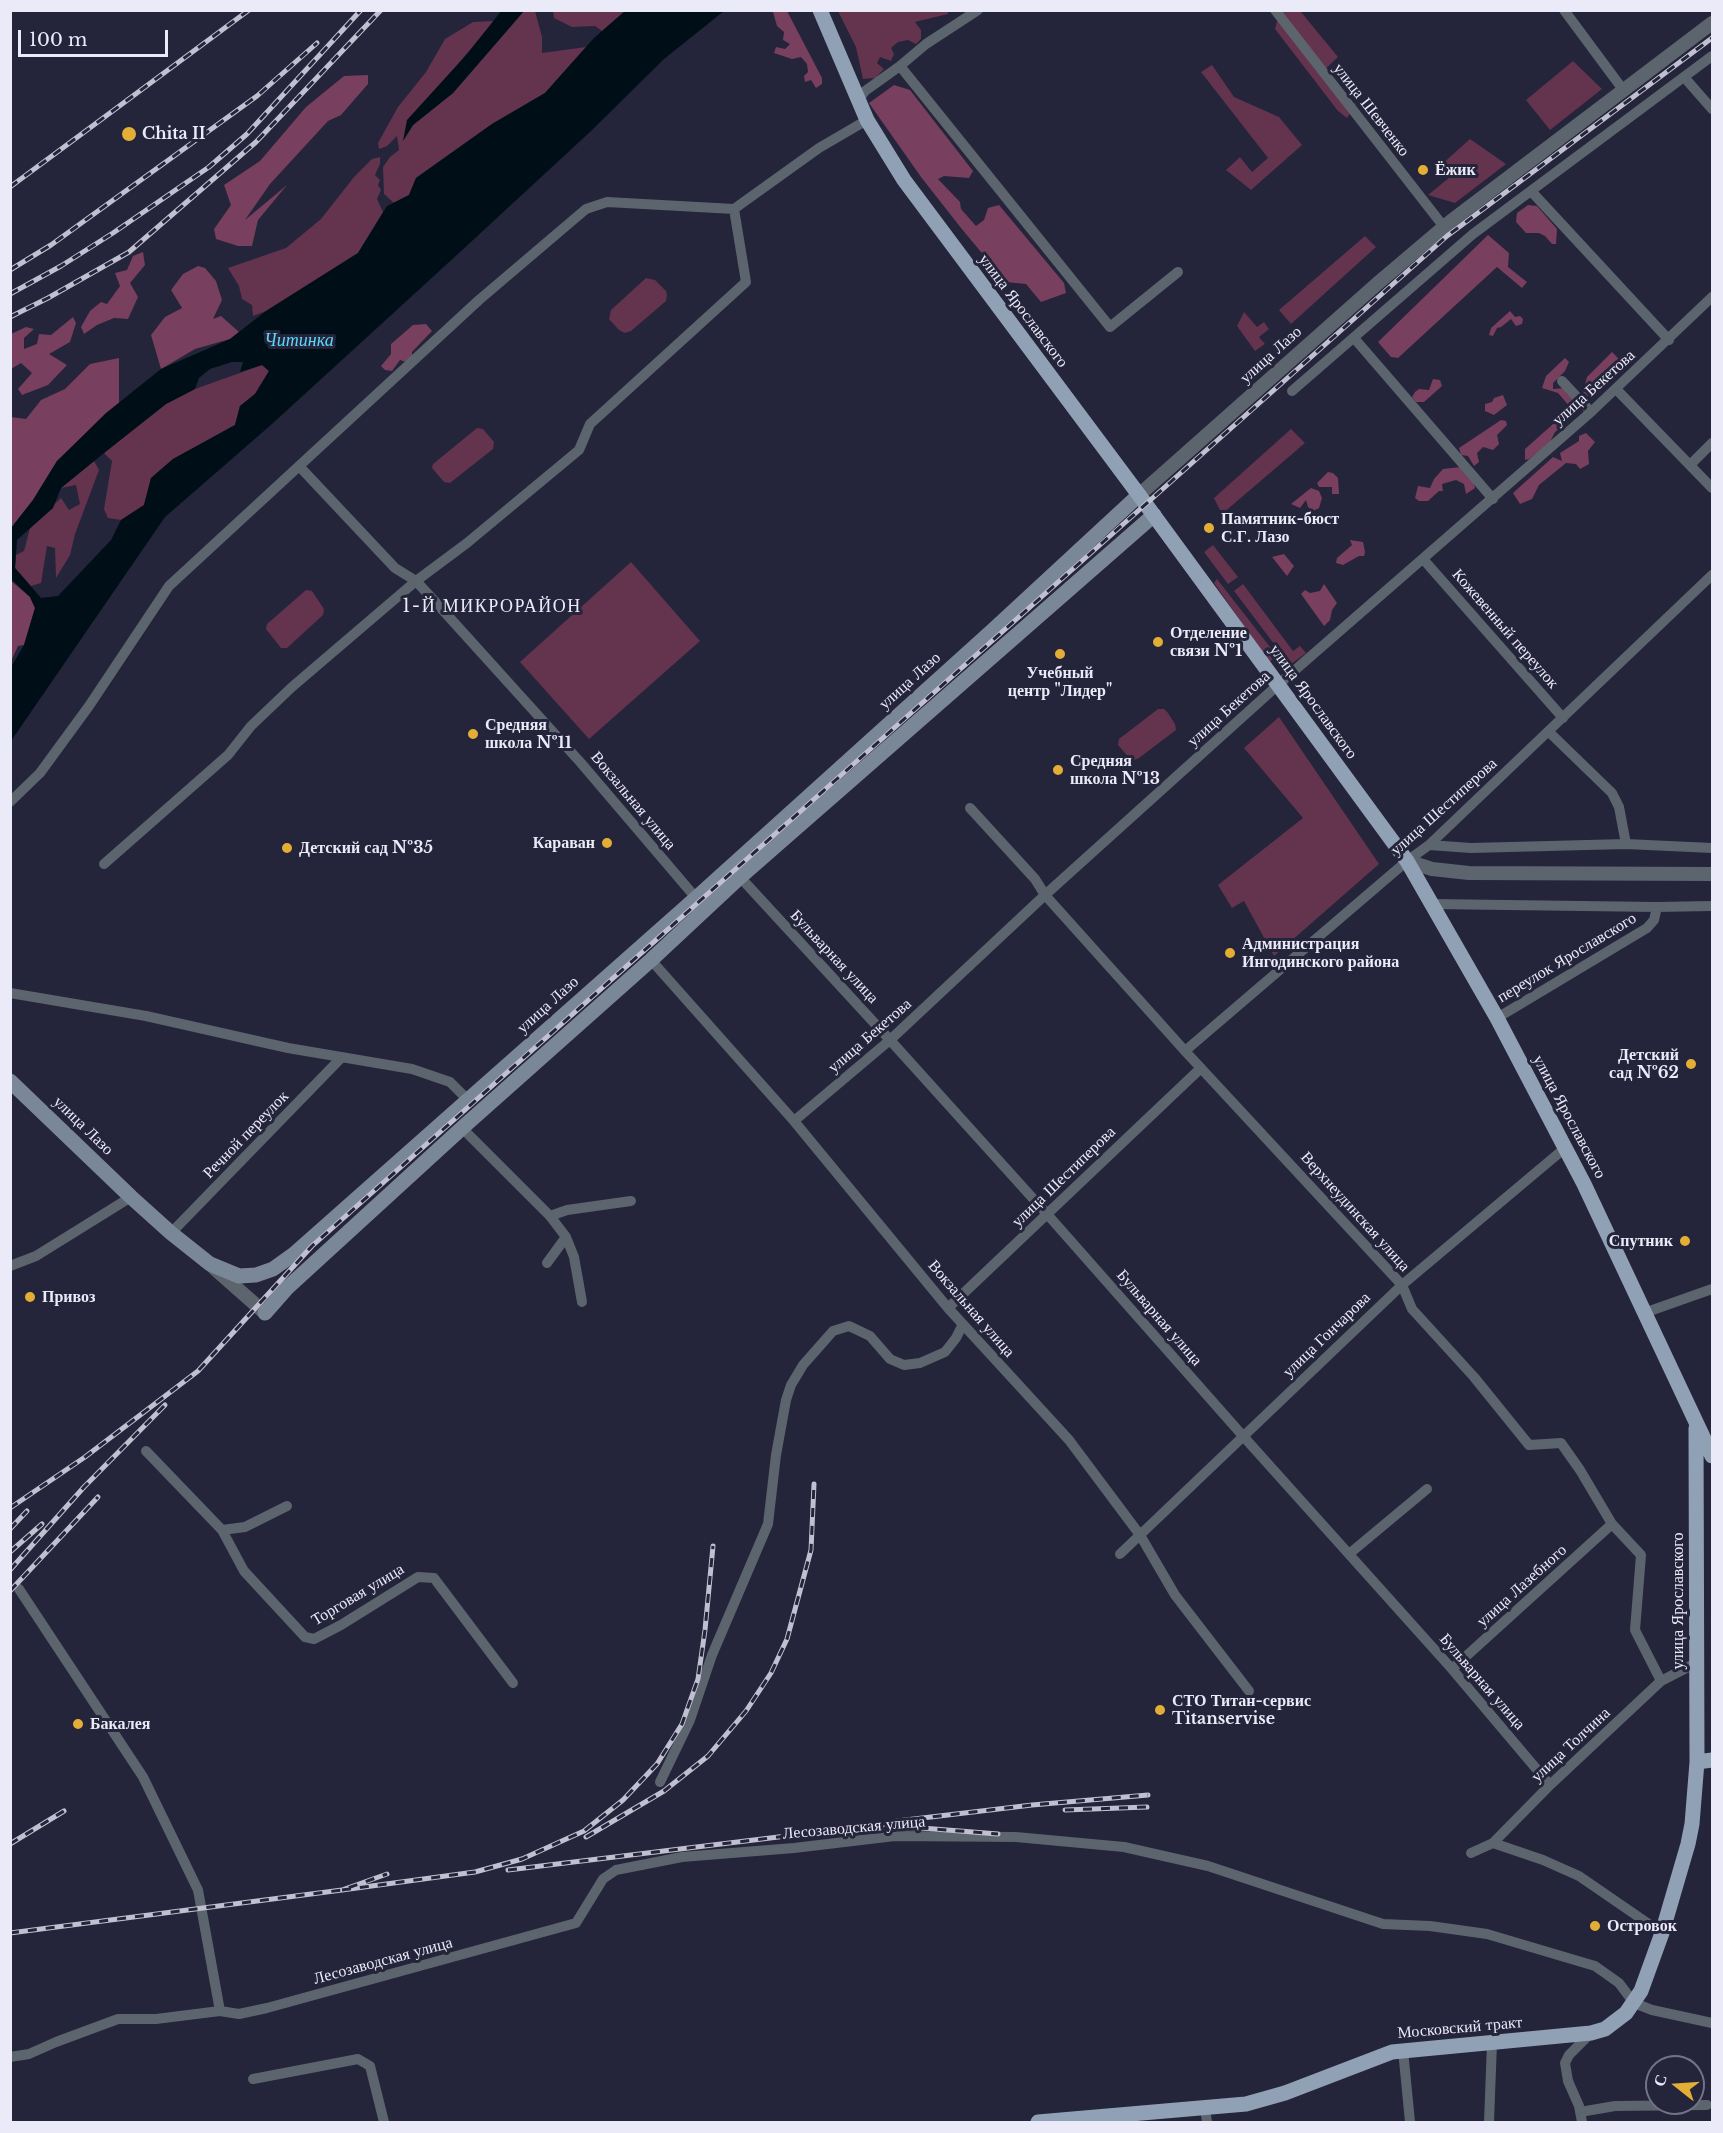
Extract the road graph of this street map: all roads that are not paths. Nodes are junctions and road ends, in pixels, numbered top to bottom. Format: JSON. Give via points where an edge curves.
{"nodes":[{"id":1,"x":820,"y":10,"type":"edge"},
{"id":2,"x":978,"y":10,"type":"edge"},
{"id":3,"x":1275,"y":10,"type":"edge"},
{"id":4,"x":1564,"y":10,"type":"edge"},
{"id":5,"x":1713,"y":23,"type":"edge"},
{"id":6,"x":1713,"y":56,"type":"edge"},
{"id":7,"x":900,"y":66,"type":"junction"},
{"id":8,"x":1684,"y":77,"type":"junction"},
{"id":9,"x":1623,"y":91,"type":"junction"},
{"id":10,"x":858,"y":101,"type":"junction"},
{"id":11,"x":1713,"y":109,"type":"edge"},
{"id":12,"x":867,"y":120,"type":"junction"},
{"id":13,"x":1531,"y":191,"type":"junction"},
{"id":14,"x":734,"y":209,"type":"junction"},
{"id":15,"x":1444,"y":227,"type":"junction"},
{"id":16,"x":1178,"y":272,"type":"dead end"},
{"id":17,"x":1713,"y":297,"type":"edge"},
{"id":18,"x":1353,"y":338,"type":"junction"},
{"id":19,"x":1668,"y":340,"type":"junction"},
{"id":20,"x":1562,"y":381,"type":"dead end"},
{"id":21,"x":1616,"y":389,"type":"junction"},
{"id":22,"x":1292,"y":392,"type":"dead end"},
{"id":23,"x":1591,"y":412,"type":"junction"},
{"id":24,"x":1713,"y":443,"type":"edge"},
{"id":25,"x":1690,"y":465,"type":"junction"},
{"id":26,"x":299,"y":466,"type":"junction"},
{"id":27,"x":1713,"y":488,"type":"edge"},
{"id":28,"x":1139,"y":495,"type":"junction"},
{"id":29,"x":1493,"y":499,"type":"junction"},
{"id":30,"x":1154,"y":515,"type":"junction"},
{"id":31,"x":1423,"y":559,"type":"junction"},
{"id":32,"x":1713,"y":574,"type":"edge"},
{"id":33,"x":416,"y":581,"type":"junction"},
{"id":34,"x":1279,"y":684,"type":"junction"},
{"id":35,"x":1563,"y":718,"type":"junction"},
{"id":36,"x":1549,"y":732,"type":"junction"},
{"id":37,"x":10,"y":802,"type":"edge"},
{"id":38,"x":970,"y":808,"type":"dead end"},
{"id":39,"x":1429,"y":844,"type":"junction"},
{"id":40,"x":1626,"y":844,"type":"junction"},
{"id":41,"x":1713,"y":848,"type":"edge"},
{"id":42,"x":1407,"y":861,"type":"junction"},
{"id":43,"x":104,"y":864,"type":"dead end"},
{"id":44,"x":1713,"y":874,"type":"edge"},
{"id":45,"x":740,"y":877,"type":"junction"},
{"id":46,"x":1045,"y":895,"type":"junction"},
{"id":47,"x":696,"y":898,"type":"junction"},
{"id":48,"x":1432,"y":904,"type":"junction"},
{"id":49,"x":1713,"y":906,"type":"edge"},
{"id":50,"x":1658,"y":907,"type":"junction"},
{"id":51,"x":651,"y":960,"type":"junction"},
{"id":52,"x":10,"y":993,"type":"edge"},
{"id":53,"x":1497,"y":1018,"type":"junction"},
{"id":54,"x":890,"y":1040,"type":"junction"},
{"id":55,"x":1185,"y":1051,"type":"junction"},
{"id":56,"x":342,"y":1058,"type":"junction"},
{"id":57,"x":1201,"y":1068,"type":"junction"},
{"id":58,"x":10,"y":1081,"type":"edge"},
{"id":59,"x":468,"y":1100,"type":"junction"},
{"id":60,"x":794,"y":1121,"type":"junction"},
{"id":61,"x":462,"y":1128,"type":"junction"},
{"id":62,"x":1565,"y":1148,"type":"junction"},
{"id":63,"x":131,"y":1197,"type":"junction"},
{"id":64,"x":631,"y":1201,"type":"dead end"},
{"id":65,"x":1047,"y":1214,"type":"junction"},
{"id":66,"x":550,"y":1216,"type":"junction"},
{"id":67,"x":171,"y":1233,"type":"junction"},
{"id":68,"x":566,"y":1237,"type":"junction"},
{"id":69,"x":547,"y":1263,"type":"dead end"},
{"id":70,"x":210,"y":1264,"type":"junction"},
{"id":71,"x":10,"y":1266,"type":"edge"},
{"id":72,"x":1402,"y":1285,"type":"junction"},
{"id":73,"x":1713,"y":1289,"type":"edge"},
{"id":74,"x":582,"y":1302,"type":"dead end"},
{"id":75,"x":948,"y":1308,"type":"junction"},
{"id":76,"x":265,"y":1312,"type":"joint"},
{"id":77,"x":1644,"y":1313,"type":"junction"},
{"id":78,"x":963,"y":1324,"type":"junction"},
{"id":79,"x":1696,"y":1423,"type":"junction"},
{"id":80,"x":1243,"y":1436,"type":"junction"},
{"id":81,"x":146,"y":1451,"type":"dead end"},
{"id":82,"x":1713,"y":1456,"type":"edge"},
{"id":83,"x":1427,"y":1489,"type":"dead end"},
{"id":84,"x":287,"y":1506,"type":"dead end"},
{"id":85,"x":1612,"y":1524,"type":"junction"},
{"id":86,"x":222,"y":1530,"type":"junction"},
{"id":87,"x":1140,"y":1535,"type":"junction"},
{"id":88,"x":1120,"y":1554,"type":"dead end"},
{"id":89,"x":1349,"y":1554,"type":"junction"},
{"id":90,"x":19,"y":1589,"type":"dead end"},
{"id":91,"x":1696,"y":1663,"type":"junction"},
{"id":92,"x":1452,"y":1669,"type":"junction"},
{"id":93,"x":1661,"y":1681,"type":"junction"},
{"id":94,"x":513,"y":1683,"type":"dead end"},
{"id":95,"x":1250,"y":1691,"type":"dead end"},
{"id":96,"x":1713,"y":1760,"type":"edge"},
{"id":97,"x":1697,"y":1762,"type":"junction"},
{"id":98,"x":660,"y":1782,"type":"dead end"},
{"id":99,"x":1550,"y":1785,"type":"junction"},
{"id":100,"x":1493,"y":1843,"type":"junction"},
{"id":101,"x":1471,"y":1853,"type":"dead end"},
{"id":102,"x":1662,"y":1933,"type":"junction"},
{"id":103,"x":1634,"y":2003,"type":"junction"},
{"id":104,"x":220,"y":2011,"type":"junction"},
{"id":105,"x":1713,"y":2023,"type":"edge"},
{"id":106,"x":1591,"y":2033,"type":"junction"},
{"id":107,"x":1492,"y":2043,"type":"junction"},
{"id":108,"x":1403,"y":2050,"type":"junction"},
{"id":109,"x":10,"y":2057,"type":"edge"},
{"id":110,"x":254,"y":2079,"type":"dead end"},
{"id":111,"x":1707,"y":2105,"type":"dead end"},
{"id":112,"x":1206,"y":2115,"type":"edge"},
{"id":113,"x":1581,"y":2117,"type":"edge"},
{"id":114,"x":384,"y":2122,"type":"edge"},
{"id":115,"x":1038,"y":2122,"type":"edge"},
{"id":116,"x":1410,"y":2122,"type":"edge"},
{"id":117,"x":1489,"y":2122,"type":"edge"}],
"edges":[{"from":1,"to":10,"type":"main road","name":"улица Ярославского"},
{"from":2,"to":7,"type":"street"},
{"from":3,"to":15,"type":"street","name":"улица Шевченко"},
{"from":4,"to":9,"type":"street"},
{"from":5,"to":9,"type":"street","name":"улица Лазо"},
{"from":6,"to":8,"type":"street"},
{"from":7,"to":10,"type":"street","via":[[865,91]]},
{"from":7,"to":16,"type":"street","via":[[1110,327]]},
{"from":8,"to":11,"type":"street"},
{"from":8,"to":13,"type":"street"},
{"from":9,"to":15,"type":"street","name":"улица Лазо"},
{"from":10,"to":12,"type":"main road","name":"улица Ярославского"},
{"from":12,"to":14,"type":"street","via":[[819,148]]},
{"from":12,"to":28,"type":"main road","name":"улица Ярославского","via":[[904,180]]},
{"from":13,"to":18,"type":"street","via":[[1473,234]]},
{"from":13,"to":19,"type":"street"},
{"from":14,"to":26,"type":"street","via":[[607,202],[586,209],[479,300]]},
{"from":14,"to":33,"type":"street","via":[[746,282],[590,424],[579,450]]},
{"from":15,"to":28,"type":"street","name":"улица Лазо"},
{"from":17,"to":19,"type":"street","name":"улица Бекетова"},
{"from":18,"to":22,"type":"street"},
{"from":18,"to":29,"type":"street"},
{"from":19,"to":21,"type":"street","name":"улица Бекетова"},
{"from":20,"to":23,"type":"street"},
{"from":21,"to":23,"type":"street","name":"улица Бекетова"},
{"from":21,"to":25,"type":"street"},
{"from":23,"to":29,"type":"street","name":"улица Бекетова"},
{"from":24,"to":25,"type":"street"},
{"from":25,"to":27,"type":"street"},
{"from":26,"to":33,"type":"street","name":"Вокзальная улица","via":[[395,568]]},
{"from":26,"to":37,"type":"street","via":[[169,586],[40,773]]},
{"from":28,"to":30,"type":"main road","name":"улица Ярославского"},
{"from":28,"to":47,"type":"main road","name":"улица Лазо"},
{"from":29,"to":31,"type":"street","name":"улица Бекетова"},
{"from":30,"to":34,"type":"main road","name":"улица Ярославского"},
{"from":30,"to":45,"type":"main road","name":"улица Лазо"},
{"from":31,"to":34,"type":"street","name":"улица Бекетова"},
{"from":31,"to":35,"type":"street","name":"Кожевенный переулок"},
{"from":32,"to":35,"type":"street","name":"улица Шестиперова"},
{"from":33,"to":43,"type":"street","via":[[292,687],[251,726],[228,755]]},
{"from":33,"to":47,"type":"street","name":"Вокзальная улица","via":[[581,763]]},
{"from":34,"to":42,"type":"main road","name":"улица Ярославского"},
{"from":34,"to":46,"type":"street","name":"улица Бекетова"},
{"from":35,"to":36,"type":"street","name":"улица Шестиперова"},
{"from":36,"to":39,"type":"street","name":"улица Шестиперова"},
{"from":36,"to":40,"type":"street","via":[[1612,793],[1619,807]]},
{"from":38,"to":46,"type":"street","name":"Верхнеудинская улица"},
{"from":39,"to":40,"type":"street","via":[[1471,848]]},
{"from":39,"to":42,"type":"street","name":"улица Шестиперова"},
{"from":40,"to":41,"type":"street"},
{"from":42,"to":44,"type":"street","via":[[1432,869],[1469,873]]},
{"from":42,"to":48,"type":"main road","name":"улица Ярославского"},
{"from":42,"to":55,"type":"street","name":"улица Шестиперова"},
{"from":45,"to":51,"type":"main road","name":"улица Лазо"},
{"from":45,"to":54,"type":"street","name":"Бульварная улица"},
{"from":46,"to":54,"type":"street","name":"улица Бекетова"},
{"from":46,"to":55,"type":"street","name":"Верхнеудинская улица"},
{"from":47,"to":59,"type":"main road","name":"улица Лазо"},
{"from":48,"to":50,"type":"street"},
{"from":48,"to":53,"type":"main road","name":"улица Ярославского"},
{"from":49,"to":50,"type":"street","name":"переулок Ярославского"},
{"from":50,"to":53,"type":"street","name":"переулок Ярославского","via":[[1647,928]]},
{"from":51,"to":60,"type":"street","name":"Вокзальная улица"},
{"from":51,"to":61,"type":"main road","name":"улица Лазо"},
{"from":52,"to":56,"type":"street","via":[[146,1016]]},
{"from":53,"to":62,"type":"main road","name":"улица Ярославского"},
{"from":54,"to":60,"type":"street","name":"улица Бекетова"},
{"from":54,"to":65,"type":"street","name":"Бульварная улица"},
{"from":55,"to":57,"type":"street","name":"Верхнеудинская улица"},
{"from":56,"to":59,"type":"street","via":[[412,1069],[450,1082]]},
{"from":56,"to":67,"type":"street","name":"Речной переулок"},
{"from":57,"to":65,"type":"street","name":"улица Шестиперова"},
{"from":57,"to":72,"type":"street","name":"Верхнеудинская улица"},
{"from":58,"to":63,"type":"main road","name":"улица Лазо"},
{"from":59,"to":70,"type":"main road","name":"улица Лазо","via":[[273,1269],[239,1276]]},
{"from":60,"to":75,"type":"street","name":"Вокзальная улица"},
{"from":61,"to":66,"type":"street"},
{"from":61,"to":76,"type":"main road","name":"улица Лазо"},
{"from":62,"to":72,"type":"street","name":"улица Гончарова"},
{"from":62,"to":77,"type":"main road","name":"улица Ярославского"},
{"from":63,"to":67,"type":"main road","name":"улица Лазо"},
{"from":63,"to":71,"type":"street","via":[[36,1256]]},
{"from":64,"to":66,"type":"street"},
{"from":65,"to":75,"type":"street","name":"улица Шестиперова"},
{"from":65,"to":80,"type":"street","name":"Бульварная улица"},
{"from":66,"to":68,"type":"street"},
{"from":67,"to":70,"type":"main road","name":"улица Лазо"},
{"from":68,"to":69,"type":"street"},
{"from":68,"to":74,"type":"street"},
{"from":70,"to":76,"type":"street"},
{"from":72,"to":80,"type":"street","name":"улица Гончарова"},
{"from":72,"to":85,"type":"street","name":"Верхнеудинская улица","via":[[1412,1309],[1529,1445],[1561,1443]]},
{"from":73,"to":77,"type":"street"},
{"from":75,"to":78,"type":"street","name":"Вокзальная улица"},
{"from":77,"to":79,"type":"main road","name":"улица Ярославского"},
{"from":78,"to":87,"type":"street","name":"Вокзальная улица","via":[[1069,1440]]},
{"from":78,"to":98,"type":"street","via":[[945,1352],[920,1363],[904,1365],[890,1359],[870,1336],[849,1326],[833,1331],[803,1365],[786,1400],[768,1524],[712,1655],[690,1720]]},
{"from":79,"to":82,"type":"main road","name":"улица Ярославского"},
{"from":79,"to":91,"type":"main road","name":"улица Ярославского"},
{"from":80,"to":87,"type":"street","name":"улица Гончарова"},
{"from":80,"to":89,"type":"street","name":"Бульварная улица"},
{"from":81,"to":86,"type":"street","name":"Торговая улица"},
{"from":83,"to":89,"type":"street"},
{"from":84,"to":86,"type":"street","via":[[245,1527]]},
{"from":85,"to":92,"type":"street","name":"улица Лазебного"},
{"from":85,"to":93,"type":"street","name":"Верхнеудинская улица","via":[[1641,1555],[1635,1630]]},
{"from":86,"to":94,"type":"street","name":"Торговая улица","via":[[244,1571],[305,1637],[314,1639],[341,1625],[418,1577],[434,1578]]},
{"from":87,"to":88,"type":"street","name":"улица Гончарова"},
{"from":87,"to":95,"type":"street","name":"Вокзальная улица","via":[[1175,1595]]},
{"from":89,"to":92,"type":"street","name":"Бульварная улица"},
{"from":90,"to":104,"type":"street","via":[[143,1777],[198,1890]]},
{"from":91,"to":93,"type":"street","name":"улица Толчина"},
{"from":91,"to":97,"type":"main road","name":"улица Ярославского"},
{"from":92,"to":99,"type":"street","name":"Бульварная улица"},
{"from":93,"to":99,"type":"street","name":"улица Толчина"},
{"from":96,"to":97,"type":"main road"},
{"from":97,"to":102,"type":"main road","name":"Московский тракт","via":[[1688,1844]]},
{"from":99,"to":100,"type":"street","name":"улица Толчина"},
{"from":100,"to":101,"type":"street","name":"улица Толчина"},
{"from":100,"to":102,"type":"street","via":[[1579,1875]]},
{"from":102,"to":103,"type":"main road","name":"Московский тракт"},
{"from":103,"to":104,"type":"street","name":"Лесозаводская улица","via":[[1619,1983],[1595,1966],[1487,1934],[1383,1924],[1208,1866],[1113,1846],[1016,1837],[895,1836],[682,1857],[616,1870],[603,1879],[576,1923],[267,2008],[239,2014]]},
{"from":103,"to":105,"type":"street"},
{"from":103,"to":106,"type":"main road","name":"Московский тракт","via":[[1605,2029]]},
{"from":104,"to":109,"type":"street","name":"Лесозаводская улица","via":[[118,2019],[29,2054]]},
{"from":106,"to":107,"type":"main road","name":"Московский тракт"},
{"from":106,"to":113,"type":"street","via":[[1565,2063]]},
{"from":107,"to":108,"type":"main road","name":"Московский тракт"},
{"from":107,"to":117,"type":"street"},
{"from":108,"to":112,"type":"main road","name":"Московский тракт","via":[[1285,2093]]},
{"from":108,"to":116,"type":"street"},
{"from":110,"to":114,"type":"street","via":[[358,2059],[370,2066]]},
{"from":111,"to":113,"type":"street","via":[[1615,2106]]},
{"from":112,"to":115,"type":"main road","name":"Московский тракт"}]}
